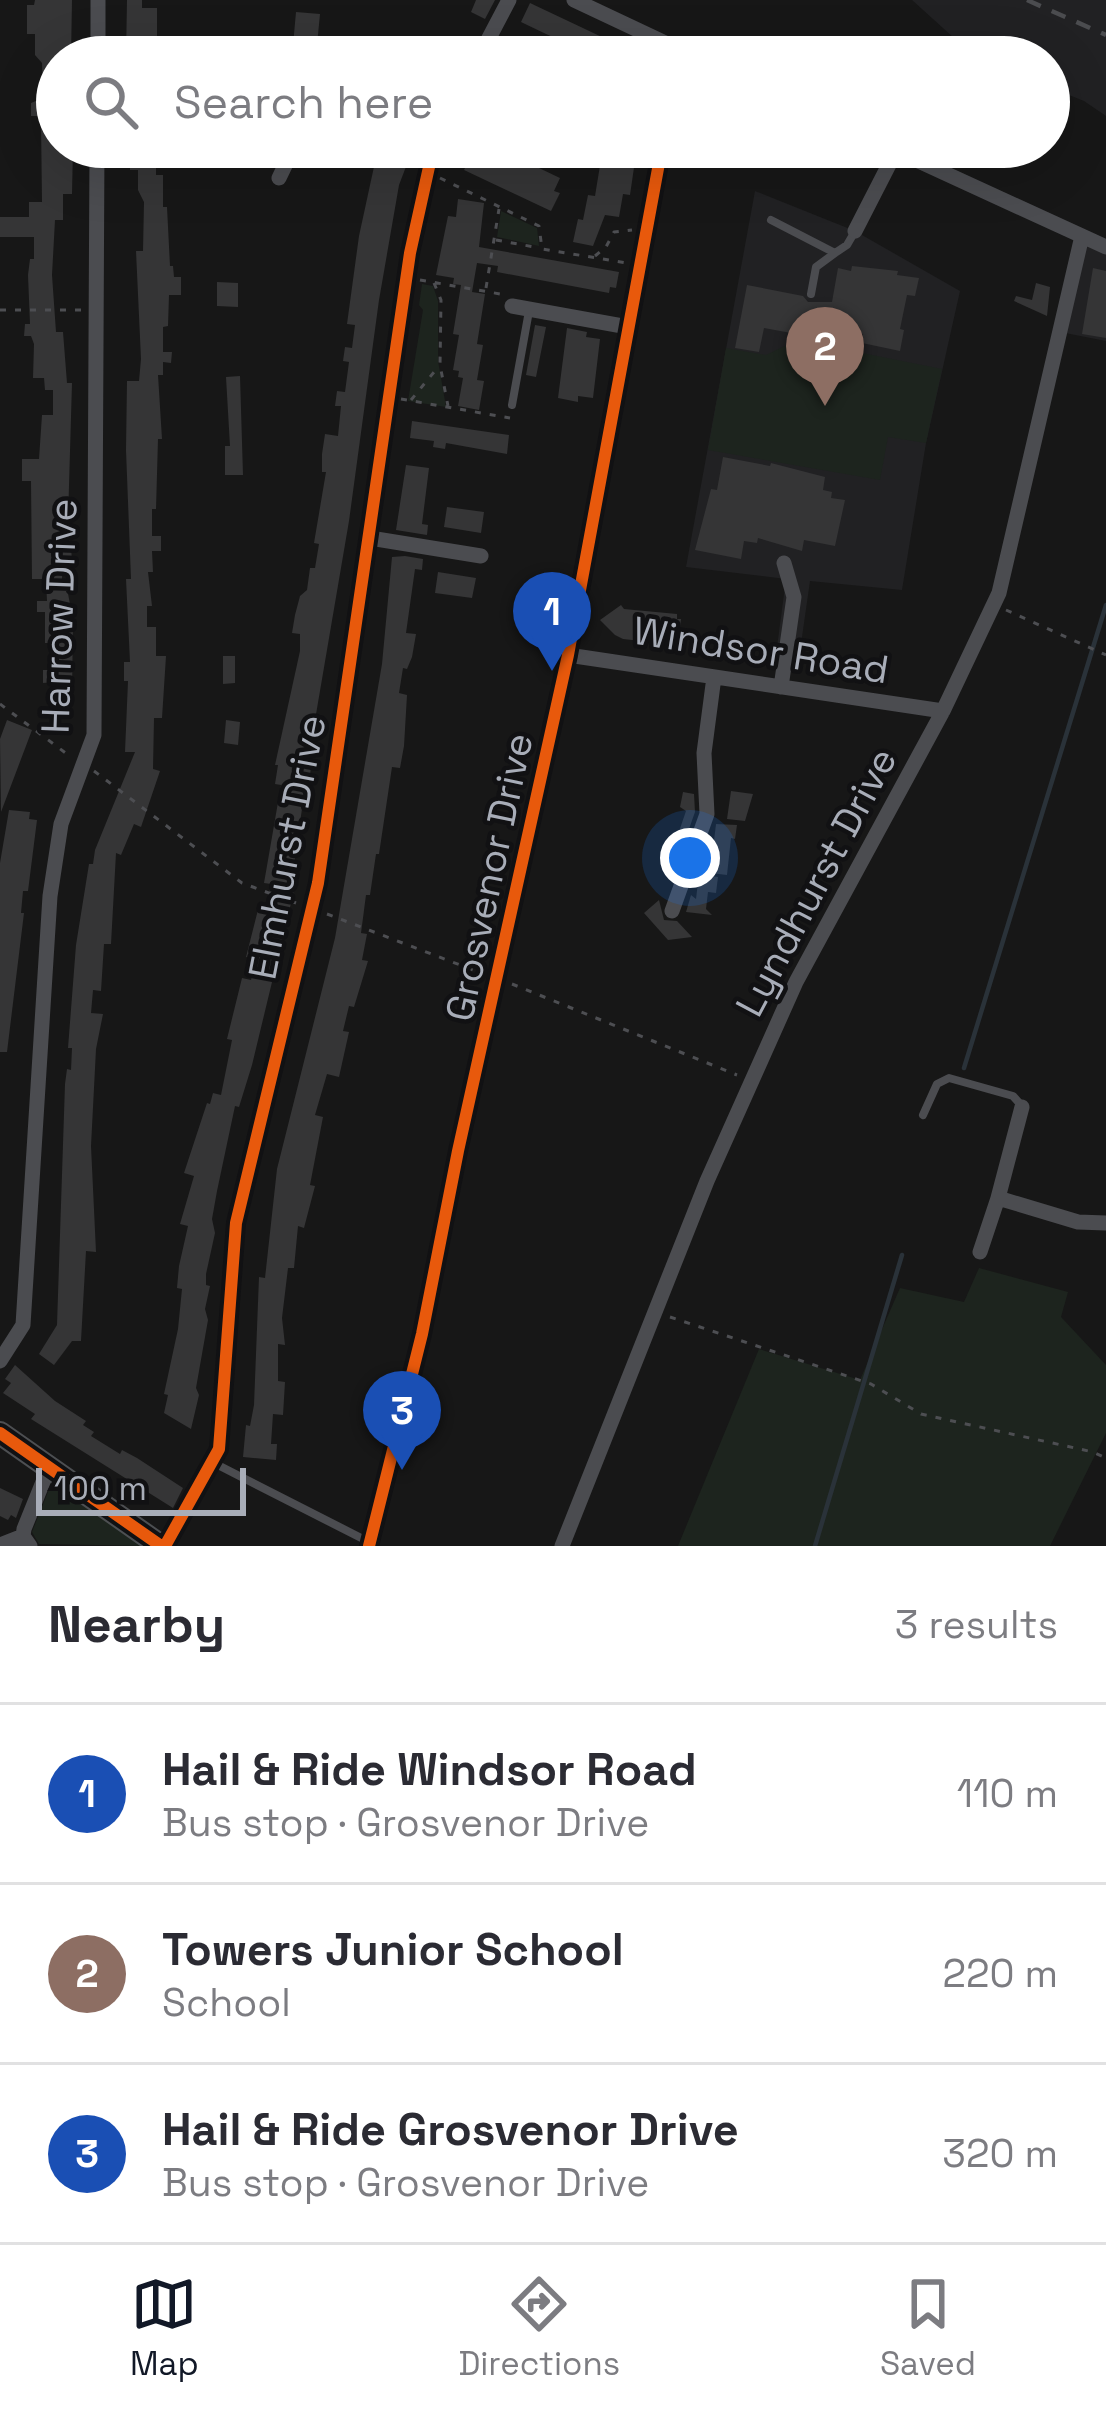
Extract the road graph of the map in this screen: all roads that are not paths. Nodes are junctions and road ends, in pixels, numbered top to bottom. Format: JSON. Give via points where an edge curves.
{"nodes":[{"id":1,"x":98,"y":0,"type":"edge"},
{"id":2,"x":508,"y":0,"type":"edge"},
{"id":3,"x":574,"y":0,"type":"edge"},
{"id":4,"x":98,"y":36,"type":"edge"},
{"id":5,"x":490,"y":36,"type":"edge"},
{"id":6,"x":650,"y":36,"type":"edge"},
{"id":7,"x":98,"y":168,"type":"edge"},
{"id":8,"x":284,"y":168,"type":"edge"},
{"id":9,"x":429,"y":168,"type":"edge"},
{"id":10,"x":658,"y":168,"type":"edge"},
{"id":11,"x":883,"y":168,"type":"edge"},
{"id":12,"x":933,"y":168,"type":"edge"},
{"id":13,"x":279,"y":178,"type":"dead end"},
{"id":14,"x":771,"y":220,"type":"dead end"},
{"id":15,"x":855,"y":231,"type":"joint"},
{"id":16,"x":1082,"y":236,"type":"junction"},
{"id":17,"x":1106,"y":247,"type":"edge"},
{"id":18,"x":835,"y":253,"type":"junction"},
{"id":19,"x":811,"y":294,"type":"dead end"},
{"id":20,"x":520,"y":308,"type":"joint"},
{"id":21,"x":628,"y":327,"type":"junction"},
{"id":22,"x":512,"y":405,"type":"road end"},
{"id":23,"x":370,"y":538,"type":"junction"},
{"id":24,"x":481,"y":556,"type":"dead end"},
{"id":25,"x":784,"y":563,"type":"dead end"},
{"id":26,"x":568,"y":655,"type":"junction"},
{"id":27,"x":714,"y":677,"type":"junction"},
{"id":28,"x":782,"y":687,"type":"junction"},
{"id":29,"x":944,"y":711,"type":"junction"},
{"id":30,"x":672,"y":911,"type":"dead end"},
{"id":31,"x":1022,"y":1106,"type":"joint"},
{"id":32,"x":923,"y":1114,"type":"dead end"},
{"id":33,"x":998,"y":1198,"type":"junction"},
{"id":34,"x":1106,"y":1223,"type":"edge"},
{"id":35,"x":980,"y":1252,"type":"dead end"},
{"id":36,"x":0,"y":1361,"type":"edge"},
{"id":37,"x":0,"y":1433,"type":"edge"},
{"id":38,"x":212,"y":1462,"type":"junction"},
{"id":39,"x":49,"y":1466,"type":"junction"},
{"id":40,"x":26,"y":1541,"type":"edge"},
{"id":41,"x":370,"y":1544,"type":"edge"},
{"id":42,"x":0,"y":1545,"type":"edge"},
{"id":43,"x":163,"y":1546,"type":"edge"},
{"id":44,"x":562,"y":1546,"type":"edge"}],
"edges":[{"from":1,"to":4,"type":"street"},
{"from":2,"to":5,"type":"street"},
{"from":3,"to":6,"type":"street"},
{"from":7,"to":36,"type":"street","name":"Harrow Drive","via":[[94,735],[61,824],[50,896],[23,1324]]},
{"from":8,"to":13,"type":"street"},
{"from":9,"to":23,"type":"street","name":"Elmhurst Drive"},
{"from":10,"to":21,"type":"street","name":"Grosvenor Drive"},
{"from":11,"to":15,"type":"street"},
{"from":12,"to":16,"type":"street"},
{"from":14,"to":18,"type":"lane"},
{"from":15,"to":18,"type":"lane"},
{"from":16,"to":17,"type":"street"},
{"from":16,"to":29,"type":"street","name":"Lyndhurst Drive","via":[[1000,593]]},
{"from":18,"to":19,"type":"lane","via":[[816,267]]},
{"from":20,"to":21,"type":"street"},
{"from":20,"to":22,"type":"lane"},
{"from":21,"to":26,"type":"street","name":"Grosvenor Drive"},
{"from":23,"to":24,"type":"street"},
{"from":23,"to":38,"type":"street","name":"Elmhurst Drive","via":[[311,908],[236,1223]]},
{"from":25,"to":28,"type":"street","via":[[794,597]]},
{"from":26,"to":27,"type":"street","name":"Windsor Road"},
{"from":26,"to":41,"type":"street","name":"Grosvenor Drive"},
{"from":27,"to":28,"type":"street","name":"Windsor Road"},
{"from":27,"to":30,"type":"street","via":[[704,753],[707,814]]},
{"from":28,"to":29,"type":"street","name":"Windsor Road"},
{"from":29,"to":44,"type":"street","name":"Lyndhurst Drive","via":[[796,982]]},
{"from":31,"to":32,"type":"lane","via":[[1013,1096],[949,1078],[937,1084]]},
{"from":31,"to":33,"type":"street"},
{"from":33,"to":34,"type":"street"},
{"from":33,"to":35,"type":"street"},
{"from":37,"to":39,"type":"main road"},
{"from":38,"to":41,"type":"lane"},
{"from":38,"to":43,"type":"street","name":"Elmhurst Drive"},
{"from":39,"to":40,"type":"street"},
{"from":39,"to":43,"type":"main road"},
{"from":40,"to":42,"type":"street"}]}
